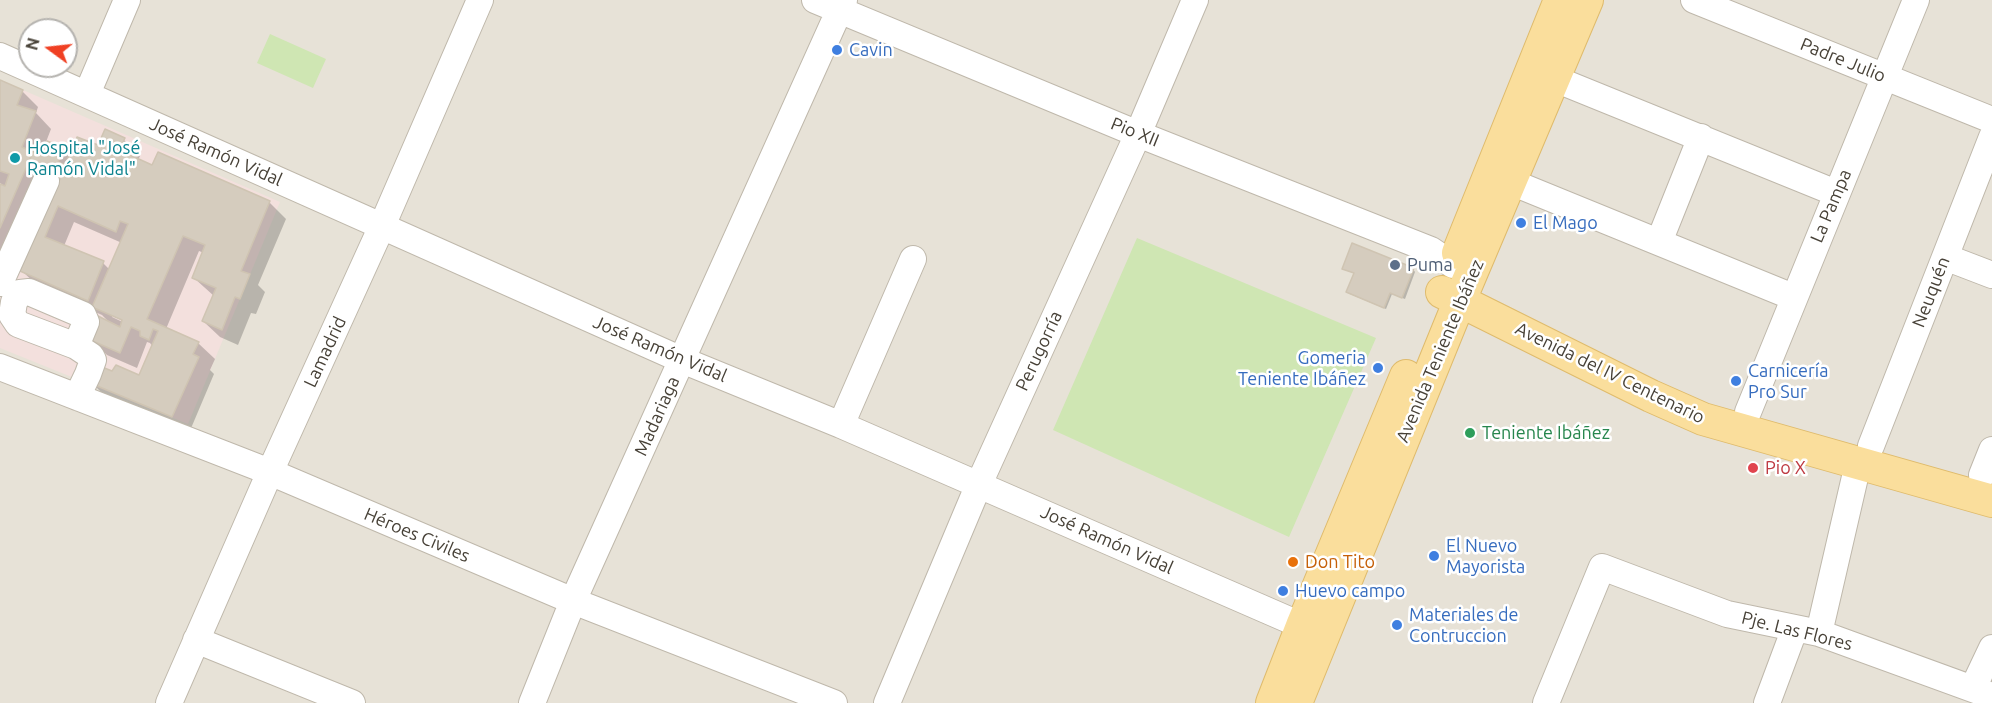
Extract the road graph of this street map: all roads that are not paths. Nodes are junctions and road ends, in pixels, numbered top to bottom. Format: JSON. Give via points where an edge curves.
{"nodes":[{"id":1,"x":127,"y":0,"type":"edge"},
{"id":2,"x":480,"y":0,"type":"edge"},
{"id":3,"x":815,"y":0,"type":"edge"},
{"id":4,"x":1195,"y":0,"type":"edge"},
{"id":5,"x":1560,"y":0,"type":"edge"},
{"id":6,"x":1587,"y":0,"type":"edge"},
{"id":7,"x":1694,"y":0,"type":"edge"},
{"id":8,"x":1916,"y":0,"type":"edge"},
{"id":9,"x":842,"y":5,"type":"edge"},
{"id":10,"x":1744,"y":9,"type":"edge"},
{"id":11,"x":0,"y":56,"type":"edge"},
{"id":12,"x":1885,"y":76,"type":"junction"},
{"id":13,"x":1555,"y":79,"type":"junction"},
{"id":14,"x":87,"y":94,"type":"junction"},
{"id":15,"x":1992,"y":120,"type":"edge"},
{"id":16,"x":1138,"y":134,"type":"junction"},
{"id":17,"x":1701,"y":137,"type":"junction"},
{"id":18,"x":1992,"y":137,"type":"edge"},
{"id":19,"x":46,"y":181,"type":"dead end"},
{"id":20,"x":1511,"y":182,"type":"junction"},
{"id":21,"x":1836,"y":193,"type":"junction"},
{"id":22,"x":382,"y":226,"type":"junction"},
{"id":23,"x":1659,"y":242,"type":"junction"},
{"id":24,"x":1945,"y":257,"type":"junction"},
{"id":25,"x":913,"y":260,"type":"dead end"},
{"id":26,"x":1992,"y":275,"type":"edge"},
{"id":27,"x":1455,"y":285,"type":"junction"},
{"id":28,"x":5,"y":294,"type":"edge"},
{"id":29,"x":1793,"y":297,"type":"junction"},
{"id":30,"x":76,"y":346,"type":"junction"},
{"id":31,"x":682,"y":360,"type":"junction"},
{"id":32,"x":0,"y":367,"type":"edge"},
{"id":33,"x":77,"y":397,"type":"junction"},
{"id":34,"x":1748,"y":412,"type":"junction"},
{"id":35,"x":841,"y":425,"type":"junction"},
{"id":36,"x":1864,"y":455,"type":"junction"},
{"id":37,"x":270,"y":472,"type":"junction"},
{"id":38,"x":1990,"y":476,"type":"edge"},
{"id":39,"x":978,"y":484,"type":"junction"},
{"id":40,"x":573,"y":601,"type":"junction"},
{"id":41,"x":1313,"y":630,"type":"junction"},
{"id":42,"x":1807,"y":630,"type":"junction"},
{"id":43,"x":196,"y":640,"type":"junction"},
{"id":44,"x":1992,"y":648,"type":"edge"},
{"id":45,"x":1983,"y":692,"type":"edge"},
{"id":46,"x":169,"y":703,"type":"edge"},
{"id":47,"x":352,"y":703,"type":"edge"},
{"id":48,"x":532,"y":703,"type":"edge"},
{"id":49,"x":834,"y":703,"type":"edge"},
{"id":50,"x":887,"y":703,"type":"edge"},
{"id":51,"x":1272,"y":703,"type":"edge"},
{"id":52,"x":1296,"y":703,"type":"edge"},
{"id":53,"x":1546,"y":703,"type":"edge"},
{"id":54,"x":1767,"y":703,"type":"edge"}],
"edges":[{"from":1,"to":14,"type":"street"},
{"from":2,"to":22,"type":"street","name":"Lamadrid"},
{"from":3,"to":9,"type":"street","name":"Pio XII"},
{"from":4,"to":16,"type":"street","name":"Perugorría"},
{"from":5,"to":27,"type":"main road","name":"Avenida Teniente Ibáñez"},
{"from":6,"to":13,"type":"main road","name":"Avenida Teniente Ibáñez"},
{"from":7,"to":10,"type":"street","name":"Padre Julio"},
{"from":8,"to":12,"type":"street","name":"La Pampa"},
{"from":9,"to":16,"type":"street","name":"Pio XII"},
{"from":9,"to":31,"type":"street","name":"Madariaga"},
{"from":10,"to":12,"type":"street","name":"Padre Julio"},
{"from":11,"to":14,"type":"street","name":"José Ramón Vidal"},
{"from":12,"to":15,"type":"street","name":"Padre Julio"},
{"from":12,"to":21,"type":"street","name":"La Pampa"},
{"from":13,"to":17,"type":"street"},
{"from":13,"to":20,"type":"main road","name":"Avenida Teniente Ibáñez"},
{"from":14,"to":22,"type":"street","name":"José Ramón Vidal"},
{"from":16,"to":27,"type":"street","name":"Pio XII","via":[[1431,250]]},
{"from":16,"to":39,"type":"street","name":"Perugorría"},
{"from":17,"to":21,"type":"street"},
{"from":17,"to":23,"type":"street"},
{"from":18,"to":24,"type":"street","name":"Neuquén"},
{"from":19,"to":28,"type":"street"},
{"from":20,"to":23,"type":"street"},
{"from":20,"to":27,"type":"main road","name":"Avenida Teniente Ibáñez"},
{"from":21,"to":29,"type":"street","name":"La Pampa"},
{"from":22,"to":31,"type":"street","name":"José Ramón Vidal"},
{"from":22,"to":37,"type":"street","name":"Lamadrid"},
{"from":23,"to":29,"type":"street"},
{"from":24,"to":26,"type":"street"},
{"from":24,"to":36,"type":"street","name":"Neuquén"},
{"from":25,"to":35,"type":"street"},
{"from":27,"to":34,"type":"main road","name":"Avenida del IV Centenario","via":[[1681,390]]},
{"from":27,"to":36,"type":"main road","name":"Avenida del IV Centenario","via":[[1651,396],[1703,419]]},
{"from":27,"to":41,"type":"main road","name":"Avenida Teniente Ibáñez"},
{"from":28,"to":30,"type":"street","via":[[18,324]]},
{"from":28,"to":30,"type":"street","via":[[29,292],[83,315],[86,322]]},
{"from":29,"to":34,"type":"street","name":"La Pampa"},
{"from":30,"to":33,"type":"street","via":[[93,360]]},
{"from":31,"to":35,"type":"street","name":"José Ramón Vidal"},
{"from":31,"to":40,"type":"street","name":"Madariaga"},
{"from":32,"to":33,"type":"street","name":"Héroes Civiles"},
{"from":33,"to":37,"type":"street","name":"Héroes Civiles"},
{"from":34,"to":36,"type":"main road","name":"Avenida del IV Centenario"},
{"from":35,"to":39,"type":"street","name":"José Ramón Vidal"},
{"from":36,"to":38,"type":"main road","name":"Avenida del IV Centenario"},
{"from":36,"to":42,"type":"street","name":"Neuquén"},
{"from":37,"to":40,"type":"street","name":"Héroes Civiles"},
{"from":37,"to":43,"type":"street","name":"Lamadrid"},
{"from":39,"to":41,"type":"street","name":"José Ramón Vidal"},
{"from":39,"to":50,"type":"street","name":"Perugorría"},
{"from":40,"to":48,"type":"street","name":"Madariaga"},
{"from":40,"to":49,"type":"street","name":"Héroes Civiles"},
{"from":41,"to":51,"type":"main road","name":"Avenida Teniente Ibáñez"},
{"from":41,"to":52,"type":"main road","name":"Avenida Teniente Ibáñez"},
{"from":42,"to":45,"type":"street","name":"Pje. Las Flores"},
{"from":42,"to":53,"type":"street","name":"Pje. Las Flores","via":[[1727,614],[1602,567]]},
{"from":42,"to":54,"type":"street","name":"Neuquén"},
{"from":43,"to":46,"type":"street","name":"Lamadrid"},
{"from":43,"to":47,"type":"street"},
{"from":44,"to":45,"type":"street"}]}
